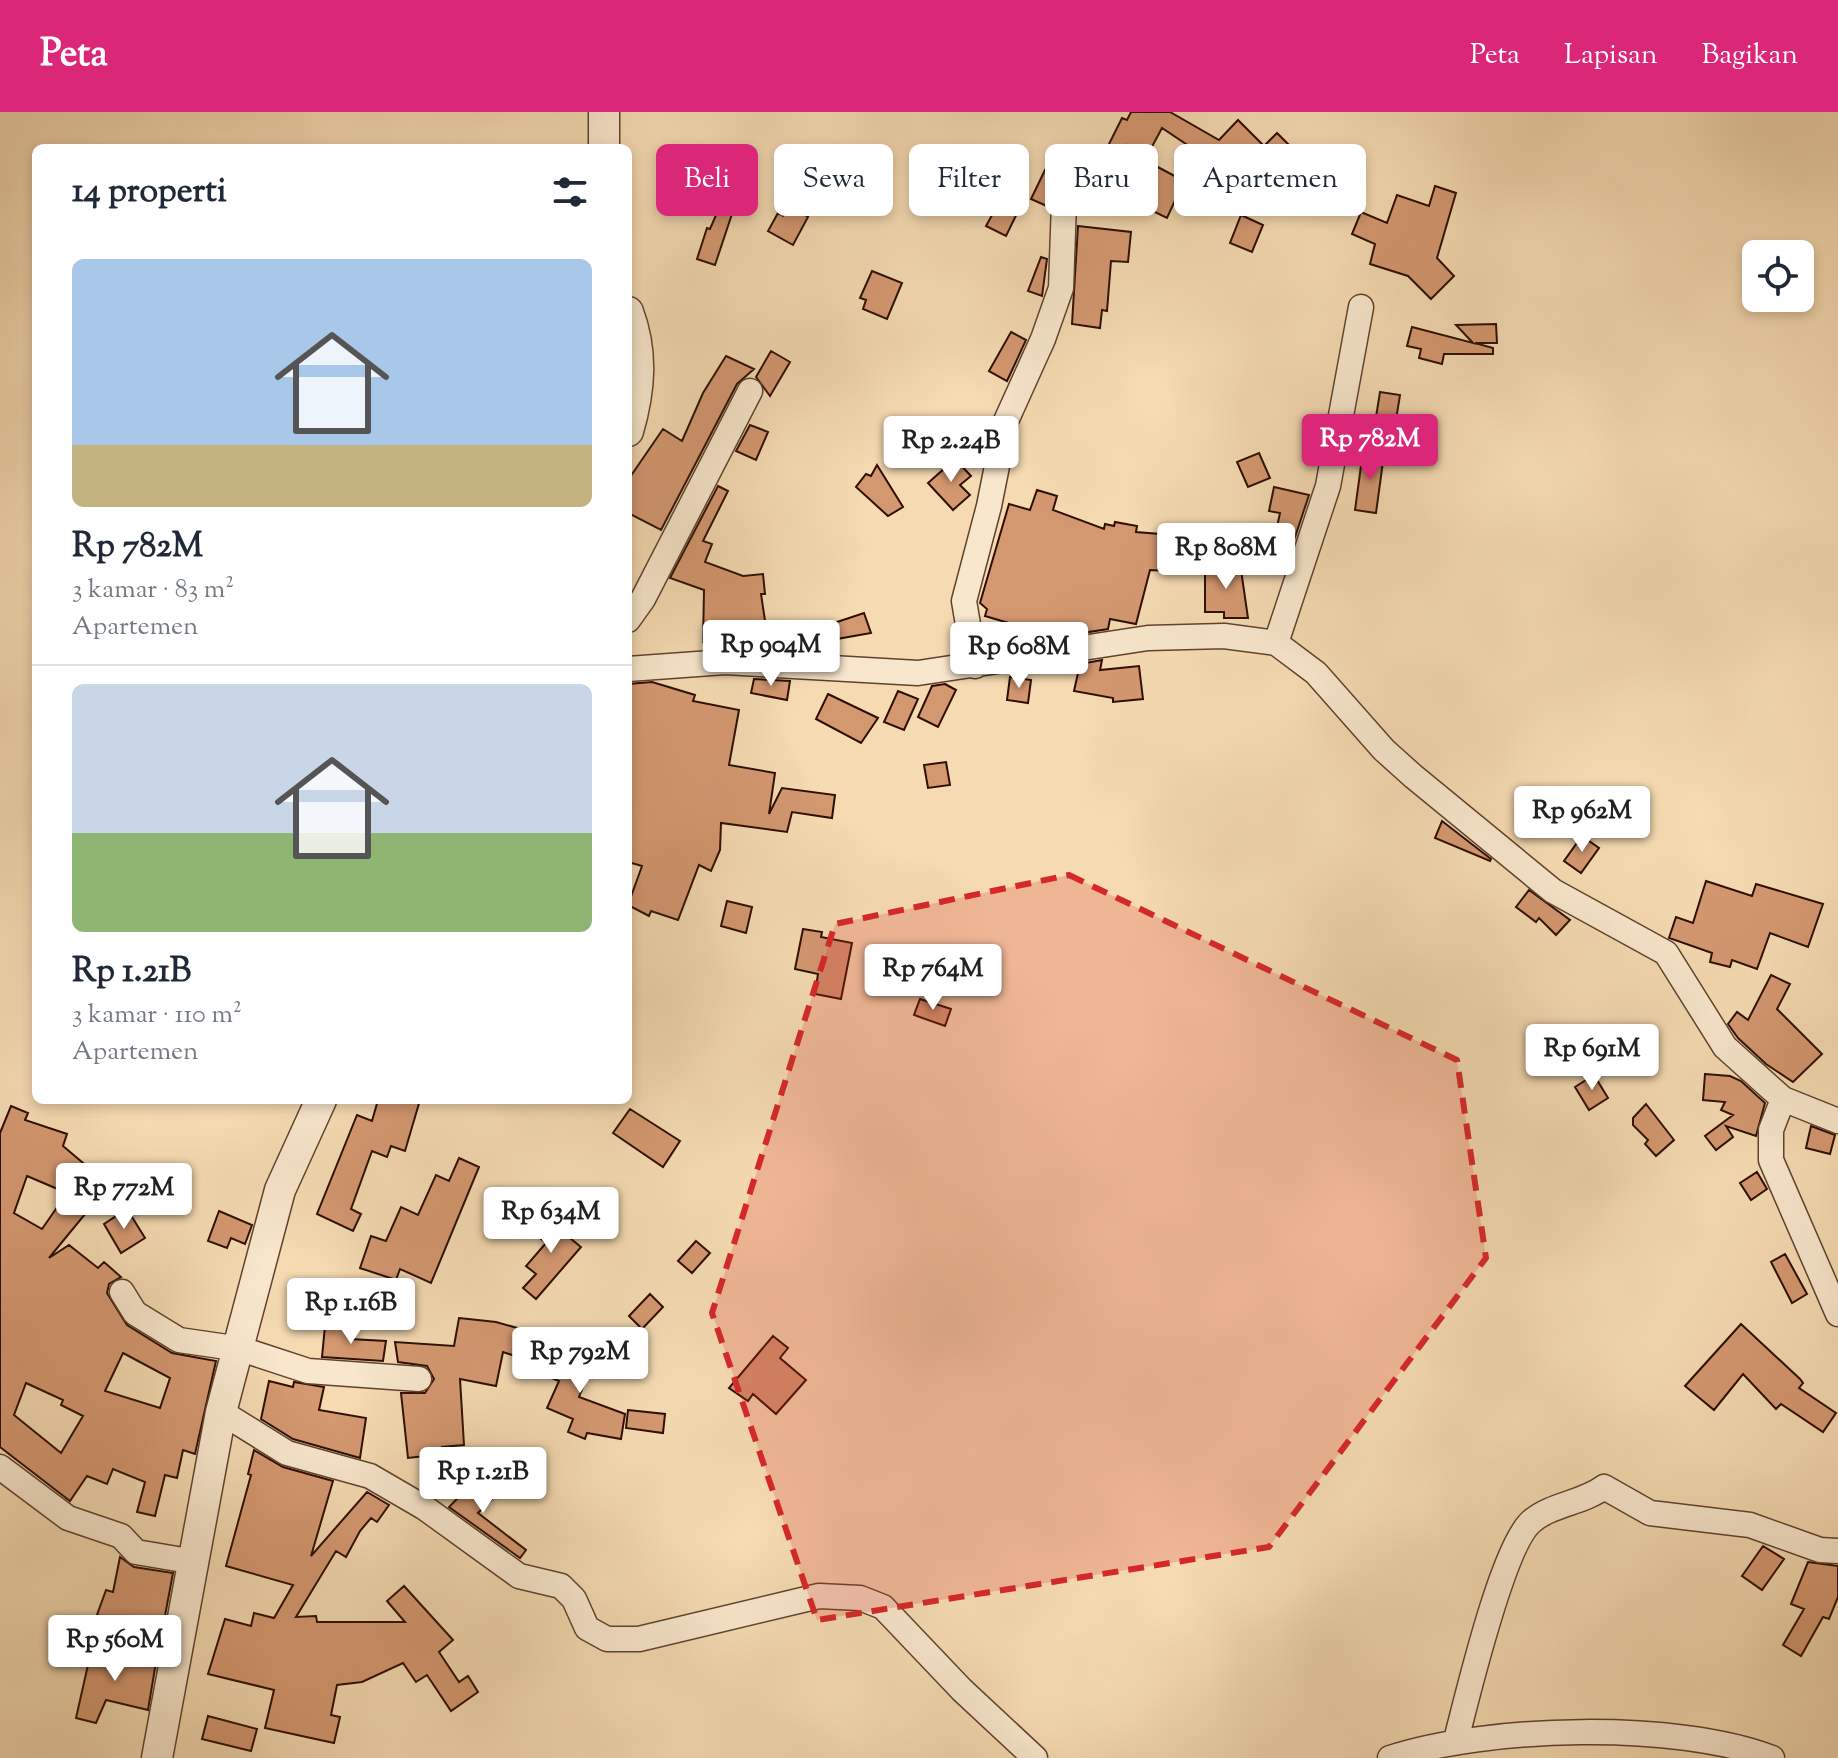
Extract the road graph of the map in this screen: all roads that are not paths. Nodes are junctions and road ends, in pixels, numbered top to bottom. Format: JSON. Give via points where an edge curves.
{"nodes":[{"id":1,"x":604,"y":112,"type":"edge"},
{"id":2,"x":604,"y":144,"type":"edge"},
{"id":3,"x":1064,"y":216,"type":"edge"},
{"id":4,"x":1361,"y":307,"type":"dead end"},
{"id":5,"x":632,"y":322,"type":"edge"},
{"id":6,"x":750,"y":391,"type":"dead end"},
{"id":7,"x":632,"y":418,"type":"edge"},
{"id":8,"x":632,"y":615,"type":"edge"},
{"id":9,"x":1276,"y":643,"type":"junction"},
{"id":10,"x":975,"y":666,"type":"junction"},
{"id":11,"x":632,"y":669,"type":"edge"},
{"id":12,"x":1791,"y":1102,"type":"junction"},
{"id":13,"x":319,"y":1104,"type":"edge"},
{"id":14,"x":1838,"y":1121,"type":"edge"},
{"id":15,"x":122,"y":1292,"type":"dead end"},
{"id":16,"x":1838,"y":1314,"type":"edge"},
{"id":17,"x":241,"y":1349,"type":"junction"},
{"id":18,"x":419,"y":1379,"type":"dead end"},
{"id":19,"x":221,"y":1412,"type":"junction"},
{"id":20,"x":0,"y":1467,"type":"edge"},
{"id":21,"x":1838,"y":1551,"type":"edge"},
{"id":22,"x":195,"y":1562,"type":"junction"},
{"id":23,"x":1456,"y":1740,"type":"junction"},
{"id":24,"x":157,"y":1758,"type":"edge"},
{"id":25,"x":1035,"y":1758,"type":"edge"},
{"id":26,"x":1390,"y":1758,"type":"edge"},
{"id":27,"x":1772,"y":1758,"type":"edge"}],
"edges":[{"from":1,"to":2,"type":"street"},
{"from":3,"to":10,"type":"street","via":[[1061,288],[1006,421],[964,601]]},
{"from":4,"to":9,"type":"street","via":[[1328,486]]},
{"from":5,"to":7,"type":"street","via":[[639,394]]},
{"from":6,"to":8,"type":"street"},
{"from":9,"to":10,"type":"street","via":[[1224,636],[1148,638]]},
{"from":9,"to":12,"type":"street","via":[[1316,673],[1413,776],[1553,891],[1666,953],[1725,1047]]},
{"from":10,"to":11,"type":"street","via":[[918,673],[725,662]]},
{"from":12,"to":14,"type":"street"},
{"from":12,"to":16,"type":"street","via":[[1771,1130],[1771,1160]]},
{"from":13,"to":17,"type":"street","via":[[280,1190]]},
{"from":15,"to":17,"type":"street","via":[[135,1313],[179,1340]]},
{"from":17,"to":18,"type":"street","via":[[308,1371]]},
{"from":17,"to":19,"type":"street"},
{"from":19,"to":22,"type":"street"},
{"from":19,"to":25,"type":"street","via":[[287,1453],[370,1476],[425,1508],[519,1576],[561,1586],[574,1599],[587,1628],[607,1639],[639,1639],[819,1596],[860,1598],[883,1607]]},
{"from":20,"to":22,"type":"street","via":[[68,1518],[121,1536],[136,1552]]},
{"from":21,"to":23,"type":"street","via":[[1740,1523],[1650,1513],[1600,1490],[1533,1519],[1490,1612]]},
{"from":22,"to":24,"type":"street"},
{"from":23,"to":26,"type":"street"},
{"from":23,"to":27,"type":"street","via":[[1643,1735],[1714,1743]]}]}
